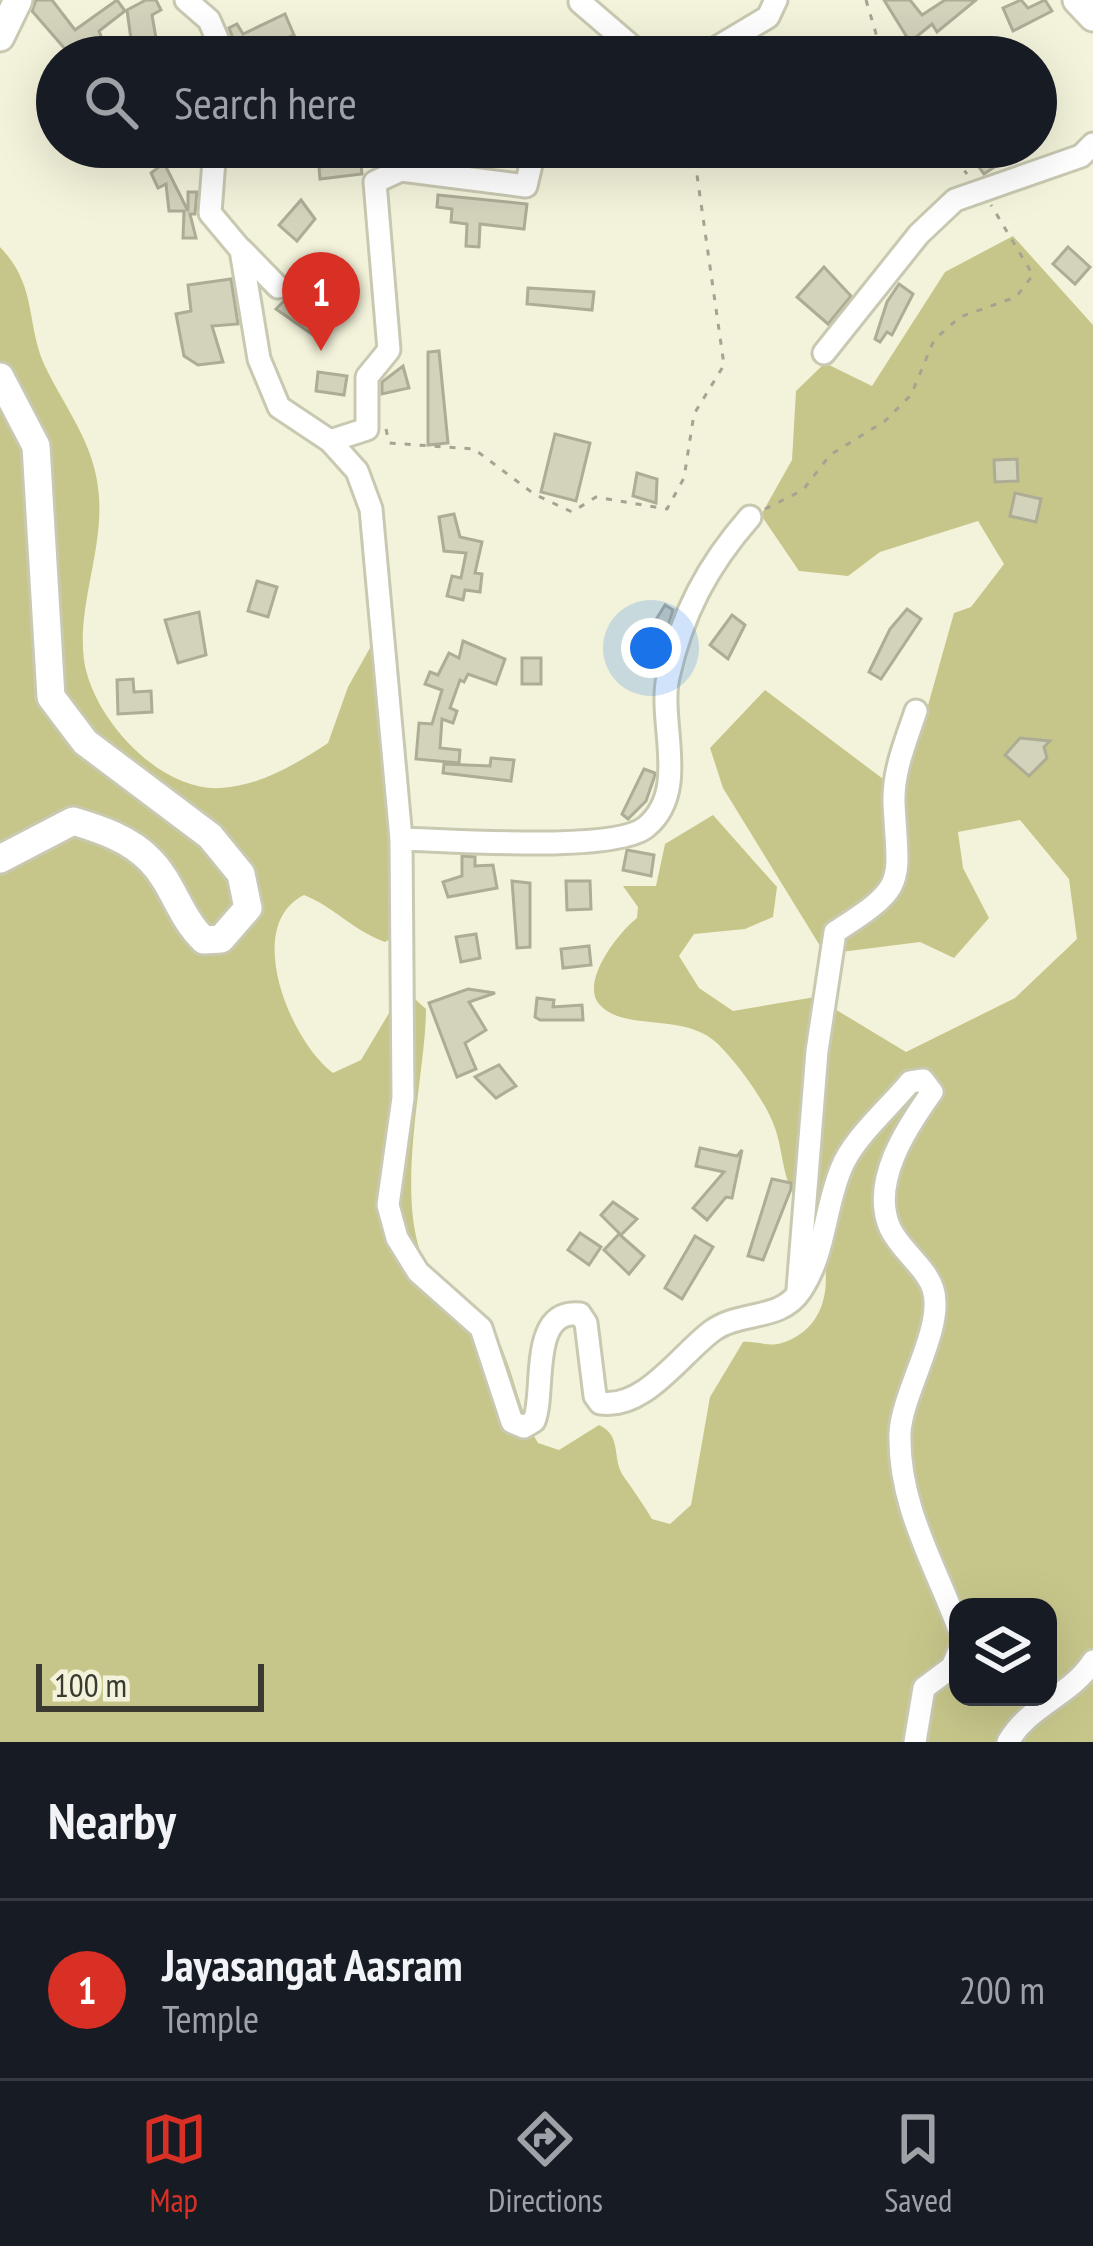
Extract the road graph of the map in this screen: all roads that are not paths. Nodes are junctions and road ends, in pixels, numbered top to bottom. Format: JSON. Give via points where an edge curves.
{"nodes":[{"id":1,"x":18,"y":0,"type":"edge"},
{"id":2,"x":186,"y":0,"type":"edge"},
{"id":3,"x":776,"y":0,"type":"edge"},
{"id":4,"x":1077,"y":0,"type":"edge"},
{"id":5,"x":580,"y":2,"type":"edge"},
{"id":6,"x":1093,"y":17,"type":"edge"},
{"id":7,"x":216,"y":36,"type":"edge"},
{"id":8,"x":620,"y":36,"type":"edge"},
{"id":9,"x":736,"y":36,"type":"edge"},
{"id":10,"x":0,"y":37,"type":"edge"},
{"id":11,"x":1093,"y":144,"type":"edge"},
{"id":12,"x":1057,"y":165,"type":"edge"},
{"id":13,"x":213,"y":168,"type":"edge"},
{"id":14,"x":530,"y":168,"type":"edge"},
{"id":15,"x":1049,"y":168,"type":"edge"},
{"id":16,"x":242,"y":250,"type":"junction"},
{"id":17,"x":278,"y":287,"type":"dead end"},
{"id":18,"x":824,"y":353,"type":"dead end"},
{"id":19,"x":0,"y":376,"type":"edge"},
{"id":20,"x":330,"y":441,"type":"junction"},
{"id":21,"x":750,"y":517,"type":"road end"},
{"id":22,"x":916,"y":711,"type":"dead end"},
{"id":23,"x":401,"y":838,"type":"junction"},
{"id":24,"x":0,"y":860,"type":"edge"},
{"id":25,"x":798,"y":1296,"type":"junction"},
{"id":26,"x":949,"y":1607,"type":"edge"},
{"id":27,"x":1093,"y":1660,"type":"edge"},
{"id":28,"x":949,"y":1669,"type":"edge"},
{"id":29,"x":915,"y":1742,"type":"edge"},
{"id":30,"x":1008,"y":1742,"type":"edge"}],
"edges":[{"from":1,"to":10,"type":"main road"},
{"from":2,"to":7,"type":"street"},
{"from":3,"to":9,"type":"street","via":[[768,17]]},
{"from":4,"to":6,"type":"main road"},
{"from":5,"to":8,"type":"street"},
{"from":11,"to":12,"type":"street"},
{"from":13,"to":16,"type":"street","via":[[210,213]]},
{"from":14,"to":20,"type":"street","via":[[526,186],[401,170],[374,182],[389,350],[367,377],[367,429]]},
{"from":15,"to":18,"type":"street","via":[[955,200]]},
{"from":16,"to":17,"type":"street"},
{"from":16,"to":20,"type":"street","via":[[267,383],[279,406]]},
{"from":19,"to":24,"type":"main road","via":[[35,446],[51,697],[85,742],[210,836],[242,874],[248,908],[221,938],[204,940],[151,860],[110,832],[73,820]]},
{"from":20,"to":23,"type":"street","via":[[357,471],[370,508]]},
{"from":21,"to":23,"type":"street","via":[[699,582],[686,615],[666,684],[669,778],[645,828],[546,842]]},
{"from":22,"to":25,"type":"street","via":[[896,774],[899,872],[874,907],[835,932]]},
{"from":23,"to":25,"type":"street","via":[[403,1098],[388,1205],[418,1272],[481,1328],[512,1421],[534,1421],[542,1349],[568,1312],[586,1323],[596,1396],[609,1404],[639,1394],[716,1328],[776,1313]]},
{"from":25,"to":26,"type":"street","via":[[820,1256],[842,1166],[910,1082],[923,1080],[932,1092],[897,1142],[888,1226],[933,1288],[934,1314],[900,1430],[918,1537]]},
{"from":27,"to":30,"type":"street","via":[[1079,1680],[1029,1712]]},
{"from":28,"to":29,"type":"street","via":[[924,1688]]}]}
